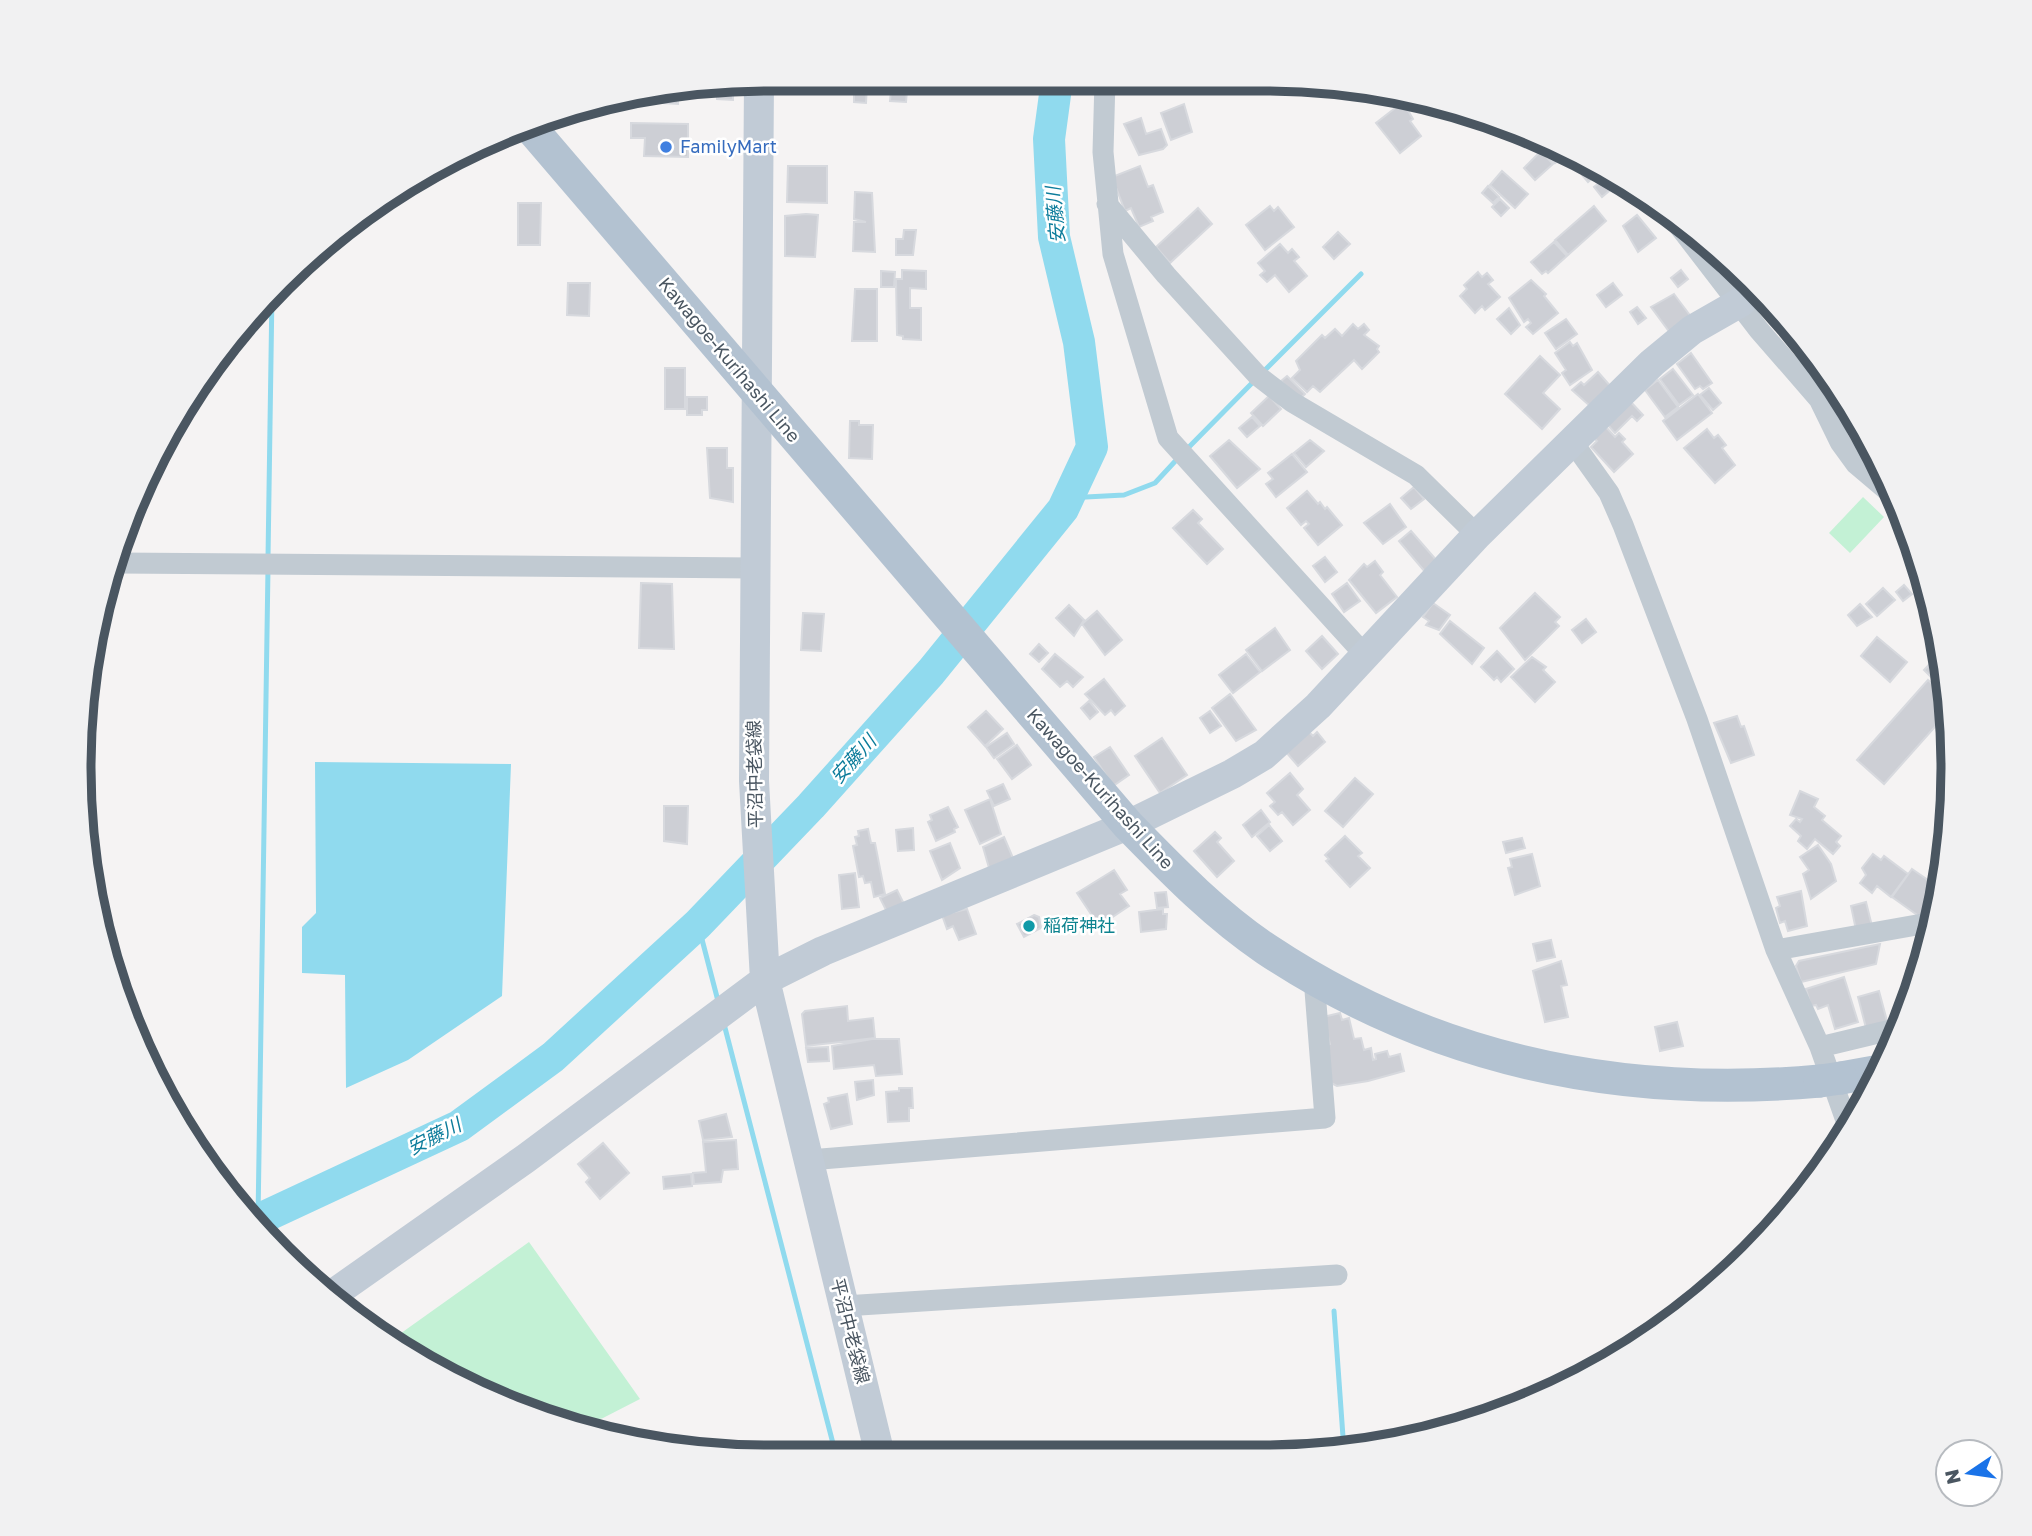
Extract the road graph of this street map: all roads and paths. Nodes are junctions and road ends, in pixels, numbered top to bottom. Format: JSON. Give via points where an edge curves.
{"nodes":[{"id":1,"x":759,"y":91,"type":"edge"},
{"id":2,"x":1105,"y":91,"type":"edge"},
{"id":3,"x":535,"y":133,"type":"edge"},
{"id":4,"x":1107,"y":204,"type":"junction"},
{"id":5,"x":1699,"y":250,"type":"edge"},
{"id":6,"x":1741,"y":302,"type":"junction"},
{"id":7,"x":756,"y":393,"type":"junction"},
{"id":8,"x":1572,"y":441,"type":"junction"},
{"id":9,"x":1877,"y":482,"type":"edge"},
{"id":10,"x":1477,"y":536,"type":"junction"},
{"id":11,"x":123,"y":563,"type":"edge"},
{"id":12,"x":755,"y":568,"type":"junction"},
{"id":13,"x":1364,"y":654,"type":"junction"},
{"id":14,"x":1128,"y":825,"type":"junction"},
{"id":15,"x":1921,"y":929,"type":"edge"},
{"id":16,"x":1776,"y":950,"type":"junction"},
{"id":17,"x":1314,"y":978,"type":"junction"},
{"id":18,"x":754,"y":988,"type":"junction"},
{"id":19,"x":1887,"y":1031,"type":"edge"},
{"id":20,"x":1820,"y":1047,"type":"junction"},
{"id":21,"x":1868,"y":1073,"type":"edge"},
{"id":22,"x":1844,"y":1116,"type":"edge"},
{"id":23,"x":809,"y":1160,"type":"junction"},
{"id":24,"x":1337,"y":1275,"type":"dead end"},
{"id":25,"x":338,"y":1290,"type":"edge"},
{"id":26,"x":844,"y":1306,"type":"junction"},
{"id":27,"x":878,"y":1445,"type":"edge"}],
"edges":[{"from":1,"to":7,"type":"street","name":"平沼中老袋線"},
{"from":2,"to":4,"type":"street"},
{"from":3,"to":7,"type":"main road","name":"Kawagoe-Kurihashi Line"},
{"from":4,"to":10,"type":"street","via":[[1258,376],[1292,402],[1416,475]]},
{"from":4,"to":13,"type":"street","via":[[1113,254],[1168,438]]},
{"from":5,"to":6,"type":"street"},
{"from":6,"to":8,"type":"street","via":[[1682,339]]},
{"from":6,"to":9,"type":"street","via":[[1767,340],[1819,399],[1856,464]]},
{"from":7,"to":12,"type":"street","name":"平沼中老袋線"},
{"from":7,"to":14,"type":"main road","name":"Kawagoe-Kurihashi Line"},
{"from":8,"to":10,"type":"street"},
{"from":8,"to":16,"type":"street","via":[[1609,493],[1627,536],[1697,719]]},
{"from":10,"to":13,"type":"street"},
{"from":11,"to":12,"type":"street"},
{"from":12,"to":18,"type":"street","name":"平沼中老袋線","via":[[754,794],[759,920]]},
{"from":13,"to":14,"type":"street","via":[[1318,706],[1264,755]]},
{"from":14,"to":17,"type":"main road","name":"Kawagoe-Kurihashi Line","via":[[1224,917]]},
{"from":14,"to":18,"type":"street","via":[[860,935]]},
{"from":15,"to":16,"type":"street"},
{"from":16,"to":20,"type":"street"},
{"from":17,"to":21,"type":"main road","name":"Kawagoe-Kurihashi Line","via":[[1412,1026],[1528,1065],[1697,1086]]},
{"from":17,"to":23,"type":"street","via":[[1325,1118]]},
{"from":18,"to":23,"type":"street","name":"平沼中老袋線"},
{"from":18,"to":25,"type":"street","via":[[514,1167]]},
{"from":19,"to":20,"type":"street"},
{"from":20,"to":22,"type":"street"},
{"from":23,"to":26,"type":"street","name":"平沼中老袋線"},
{"from":24,"to":26,"type":"street"},
{"from":26,"to":27,"type":"street","name":"平沼中老袋線"}]}
